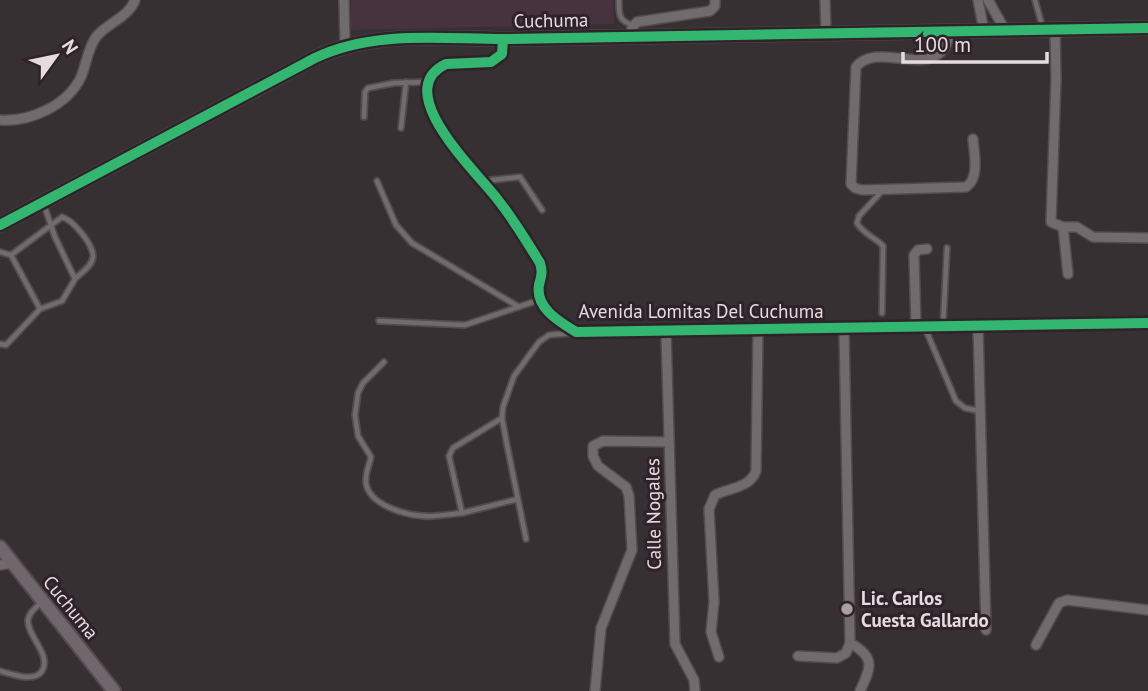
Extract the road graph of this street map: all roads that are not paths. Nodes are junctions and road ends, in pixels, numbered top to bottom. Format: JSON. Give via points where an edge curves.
{"nodes":[{"id":1,"x":135,"y":0,"type":"edge"},
{"id":2,"x":344,"y":0,"type":"edge"},
{"id":3,"x":619,"y":0,"type":"edge"},
{"id":4,"x":715,"y":0,"type":"edge"},
{"id":5,"x":825,"y":0,"type":"edge"},
{"id":6,"x":978,"y":0,"type":"edge"},
{"id":7,"x":989,"y":0,"type":"edge"},
{"id":8,"x":1035,"y":0,"type":"edge"},
{"id":9,"x":1148,"y":27,"type":"edge"},
{"id":10,"x":1005,"y":30,"type":"junction"},
{"id":11,"x":1049,"y":30,"type":"junction"},
{"id":12,"x":632,"y":31,"type":"junction"},
{"id":13,"x":950,"y":31,"type":"junction"},
{"id":14,"x":984,"y":31,"type":"junction"},
{"id":15,"x":826,"y":33,"type":"junction"},
{"id":16,"x":503,"y":39,"type":"junction"},
{"id":17,"x":345,"y":46,"type":"junction"},
{"id":18,"x":406,"y":82,"type":"junction"},
{"id":19,"x":427,"y":82,"type":"junction"},
{"id":20,"x":364,"y":117,"type":"dead end"},
{"id":21,"x":0,"y":120,"type":"edge"},
{"id":22,"x":401,"y":128,"type":"dead end"},
{"id":23,"x":973,"y":139,"type":"dead end"},
{"id":24,"x":377,"y":181,"type":"dead end"},
{"id":25,"x":482,"y":181,"type":"junction"},
{"id":26,"x":883,"y":189,"type":"junction"},
{"id":27,"x":43,"y":202,"type":"junction"},
{"id":28,"x":542,"y":210,"type":"dead end"},
{"id":29,"x":0,"y":225,"type":"edge"},
{"id":30,"x":51,"y":225,"type":"junction"},
{"id":31,"x":1063,"y":227,"type":"junction"},
{"id":32,"x":1148,"y":239,"type":"edge"},
{"id":33,"x":947,"y":248,"type":"dead end"},
{"id":34,"x":927,"y":249,"type":"dead end"},
{"id":35,"x":0,"y":252,"type":"edge"},
{"id":36,"x":11,"y":255,"type":"junction"},
{"id":37,"x":1068,"y":274,"type":"dead end"},
{"id":38,"x":75,"y":279,"type":"junction"},
{"id":39,"x":540,"y":300,"type":"junction"},
{"id":40,"x":519,"y":307,"type":"junction"},
{"id":41,"x":40,"y":309,"type":"junction"},
{"id":42,"x":882,"y":313,"type":"dead end"},
{"id":43,"x":379,"y":321,"type":"dead end"},
{"id":44,"x":1148,"y":323,"type":"edge"},
{"id":45,"x":978,"y":326,"type":"junction"},
{"id":46,"x":920,"y":327,"type":"junction"},
{"id":47,"x":943,"y":327,"type":"junction"},
{"id":48,"x":844,"y":329,"type":"junction"},
{"id":49,"x":758,"y":330,"type":"junction"},
{"id":50,"x":576,"y":332,"type":"junction"},
{"id":51,"x":666,"y":332,"type":"junction"},
{"id":52,"x":0,"y":344,"type":"edge"},
{"id":53,"x":384,"y":362,"type":"dead end"},
{"id":54,"x":981,"y":411,"type":"junction"},
{"id":55,"x":502,"y":418,"type":"junction"},
{"id":56,"x":669,"y":442,"type":"junction"},
{"id":57,"x":518,"y":499,"type":"junction"},
{"id":58,"x":462,"y":513,"type":"junction"},
{"id":59,"x":526,"y":539,"type":"dead end"},
{"id":60,"x":0,"y":547,"type":"edge"},
{"id":61,"x":6,"y":564,"type":"edge"},
{"id":62,"x":42,"y":602,"type":"junction"},
{"id":63,"x":1148,"y":610,"type":"edge"},
{"id":64,"x":986,"y":631,"type":"dead end"},
{"id":65,"x":850,"y":643,"type":"junction"},
{"id":66,"x":1036,"y":646,"type":"dead end"},
{"id":67,"x":798,"y":656,"type":"dead end"},
{"id":68,"x":719,"y":657,"type":"dead end"},
{"id":69,"x":0,"y":671,"type":"edge"},
{"id":70,"x":114,"y":691,"type":"edge"},
{"id":71,"x":595,"y":691,"type":"edge"},
{"id":72,"x":695,"y":691,"type":"edge"},
{"id":73,"x":860,"y":691,"type":"edge"}],
"edges":[{"from":1,"to":21,"type":"street","via":[[97,36],[77,85],[66,97],[21,121]]},
{"from":2,"to":17,"type":"street"},
{"from":3,"to":12,"type":"lane","via":[[619,17]]},
{"from":4,"to":12,"type":"street","via":[[710,11],[637,22]]},
{"from":5,"to":15,"type":"street"},
{"from":6,"to":14,"type":"street"},
{"from":7,"to":10,"type":"street"},
{"from":8,"to":11,"type":"lane"},
{"from":9,"to":11,"type":"street","name":"Cuchuma"},
{"from":10,"to":11,"type":"street","name":"Cuchuma"},
{"from":10,"to":14,"type":"street","name":"Cuchuma"},
{"from":11,"to":31,"type":"street","via":[[1054,179],[1050,214],[1051,222]]},
{"from":12,"to":15,"type":"street","name":"Cuchuma"},
{"from":12,"to":16,"type":"street","name":"Cuchuma"},
{"from":13,"to":14,"type":"street","name":"Cuchuma"},
{"from":13,"to":15,"type":"street","name":"Cuchuma"},
{"from":13,"to":26,"type":"street","via":[[937,55],[918,60],[873,57],[856,67],[852,184],[862,190]]},
{"from":16,"to":17,"type":"street","name":"Cuchuma","via":[[400,38]]},
{"from":16,"to":19,"type":"street","via":[[499,58],[446,64]]},
{"from":17,"to":27,"type":"street","name":"Cuchuma"},
{"from":18,"to":19,"type":"lane"},
{"from":18,"to":20,"type":"lane","via":[[368,88]]},
{"from":18,"to":22,"type":"lane"},
{"from":19,"to":25,"type":"street","via":[[441,128]]},
{"from":23,"to":26,"type":"street","via":[[975,177],[966,187]]},
{"from":24,"to":40,"type":"lane","via":[[396,225],[412,243]]},
{"from":25,"to":28,"type":"lane","via":[[520,177]]},
{"from":25,"to":39,"type":"street","via":[[540,263]]},
{"from":26,"to":42,"type":"lane","via":[[857,223],[883,246]]},
{"from":27,"to":29,"type":"street","name":"Cuchuma"},
{"from":27,"to":30,"type":"lane"},
{"from":30,"to":36,"type":"lane"},
{"from":30,"to":38,"type":"lane"},
{"from":30,"to":38,"type":"lane","via":[[62,217],[71,219],[93,250],[89,267]]},
{"from":31,"to":32,"type":"street","via":[[1077,227],[1093,237]]},
{"from":31,"to":37,"type":"street"},
{"from":33,"to":47,"type":"lane"},
{"from":34,"to":46,"type":"street","via":[[914,256]]},
{"from":35,"to":36,"type":"lane"},
{"from":36,"to":41,"type":"lane"},
{"from":38,"to":41,"type":"lane","via":[[62,301]]},
{"from":39,"to":40,"type":"lane"},
{"from":39,"to":50,"type":"street","name":"Avenida Lomitas Del Cuchuma"},
{"from":40,"to":43,"type":"lane","via":[[465,325]]},
{"from":41,"to":52,"type":"lane","via":[[6,345]]},
{"from":44,"to":45,"type":"street","name":"Avenida Lomitas Del Cuchuma"},
{"from":45,"to":47,"type":"street","name":"Avenida Lomitas Del Cuchuma"},
{"from":45,"to":54,"type":"street"},
{"from":46,"to":47,"type":"street","name":"Avenida Lomitas Del Cuchuma"},
{"from":46,"to":48,"type":"street","name":"Avenida Lomitas Del Cuchuma"},
{"from":46,"to":54,"type":"lane","via":[[956,401]]},
{"from":48,"to":49,"type":"street","name":"Avenida Lomitas Del Cuchuma"},
{"from":48,"to":65,"type":"street"},
{"from":49,"to":51,"type":"street","name":"Avenida Lomitas Del Cuchuma"},
{"from":49,"to":68,"type":"street","via":[[756,471],[747,484],[715,495],[709,509],[711,632]]},
{"from":50,"to":51,"type":"street","name":"Avenida Lomitas Del Cuchuma"},
{"from":50,"to":55,"type":"lane","via":[[549,335],[531,351],[514,376]]},
{"from":51,"to":56,"type":"street","name":"Calle Nogales"},
{"from":53,"to":58,"type":"lane","via":[[363,383],[355,415],[358,436],[371,457],[367,487],[374,500],[399,511],[424,516]]},
{"from":54,"to":64,"type":"street"},
{"from":55,"to":57,"type":"lane"},
{"from":55,"to":58,"type":"lane","via":[[450,452]]},
{"from":56,"to":71,"type":"street","via":[[603,441],[593,446],[598,466],[626,488],[632,550],[601,628]]},
{"from":56,"to":72,"type":"street","name":"Calle Nogales","via":[[675,644]]},
{"from":57,"to":58,"type":"lane"},
{"from":57,"to":59,"type":"lane"},
{"from":60,"to":61,"type":"street","name":"Cuchuma"},
{"from":61,"to":62,"type":"street","name":"Cuchuma"},
{"from":62,"to":69,"type":"lane","via":[[28,623],[45,662],[43,669],[30,677]]},
{"from":62,"to":70,"type":"street","name":"Cuchuma"},
{"from":63,"to":66,"type":"street","via":[[1067,600],[1059,603]]},
{"from":65,"to":67,"type":"street","via":[[846,653],[837,658]]},
{"from":65,"to":73,"type":"street","via":[[862,649],[869,660],[870,670]]}]}
